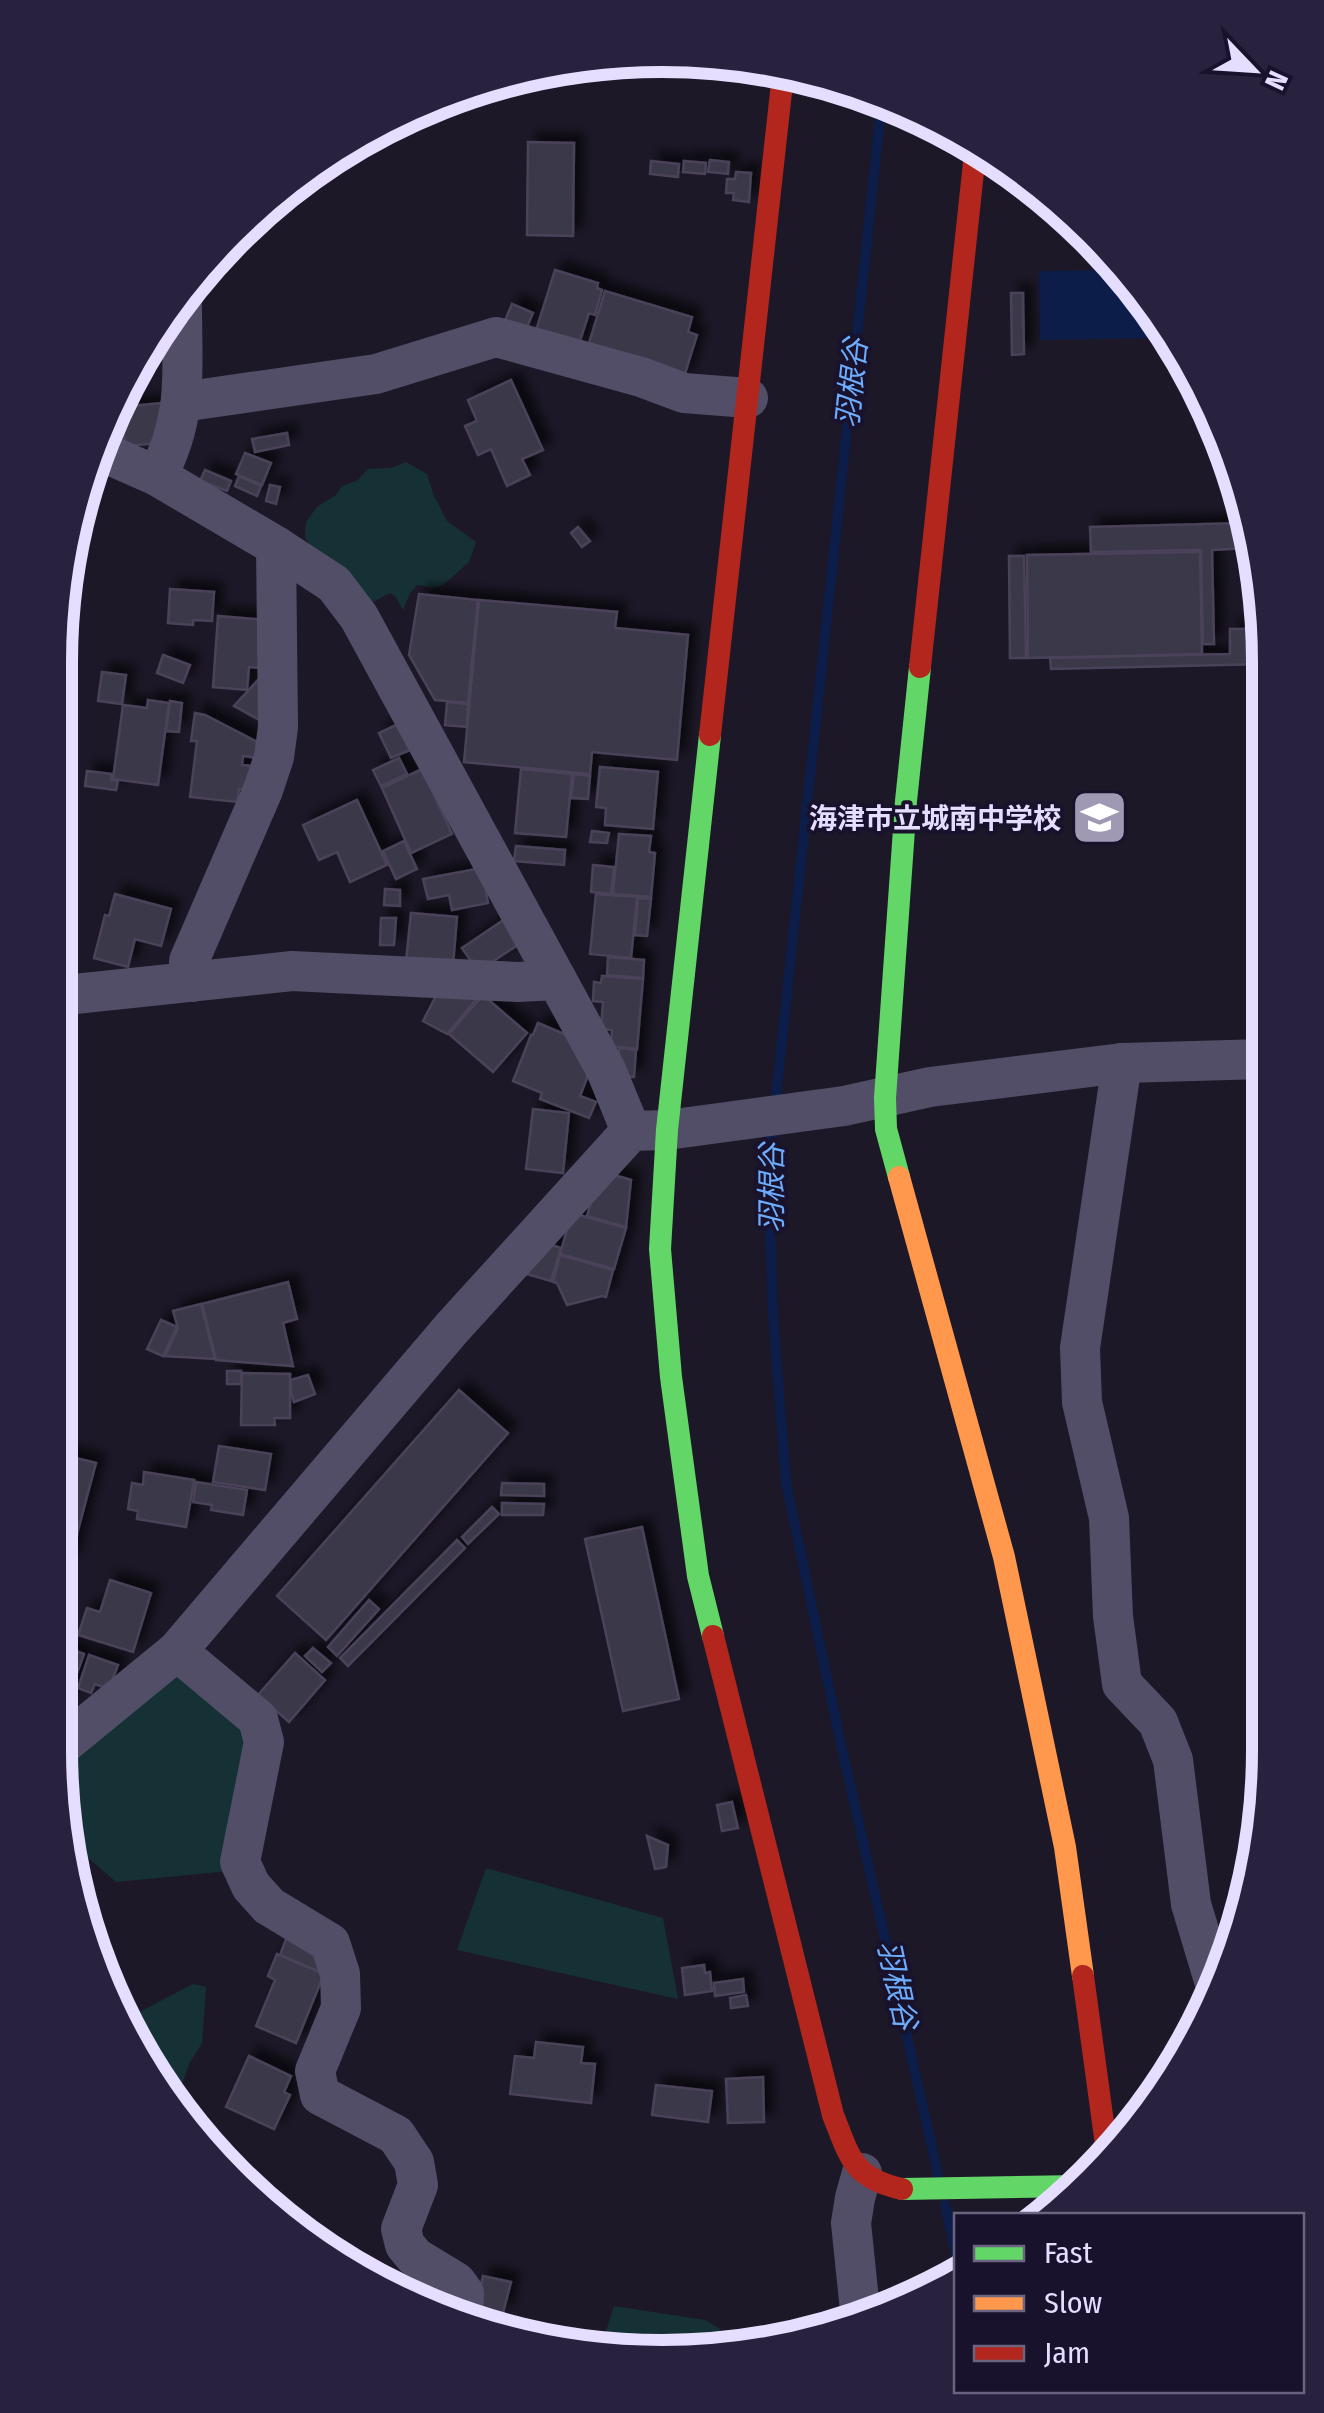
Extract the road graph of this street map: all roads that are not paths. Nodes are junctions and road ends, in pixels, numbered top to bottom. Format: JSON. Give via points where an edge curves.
{"nodes":[{"id":1,"x":781,"y":85,"type":"edge"},
{"id":2,"x":974,"y":162,"type":"edge"},
{"id":3,"x":182,"y":320,"type":"edge"},
{"id":4,"x":748,"y":398,"type":"junction"},
{"id":5,"x":182,"y":402,"type":"junction"},
{"id":6,"x":110,"y":455,"type":"edge"},
{"id":7,"x":157,"y":476,"type":"junction"},
{"id":8,"x":276,"y":546,"type":"junction"},
{"id":9,"x":557,"y":980,"type":"junction"},
{"id":10,"x":192,"y":982,"type":"junction"},
{"id":11,"x":72,"y":994,"type":"edge"},
{"id":12,"x":1252,"y":1060,"type":"edge"},
{"id":13,"x":1122,"y":1063,"type":"junction"},
{"id":14,"x":885,"y":1098,"type":"junction"},
{"id":15,"x":663,"y":1129,"type":"junction"},
{"id":16,"x":177,"y":1651,"type":"junction"},
{"id":17,"x":72,"y":1736,"type":"edge"},
{"id":18,"x":1210,"y":1968,"type":"edge"},
{"id":19,"x":1106,"y":2139,"type":"edge"},
{"id":20,"x":862,"y":2173,"type":"junction"},
{"id":21,"x":1059,"y":2186,"type":"edge"},
{"id":22,"x":463,"y":2306,"type":"edge"},
{"id":23,"x":859,"y":2306,"type":"edge"}],
"edges":[{"from":1,"to":4,"type":"street"},
{"from":2,"to":14,"type":"street","via":[[906,801]]},
{"from":3,"to":5,"type":"street"},
{"from":4,"to":5,"type":"street","via":[[684,394],[496,337],[376,374]]},
{"from":4,"to":15,"type":"street"},
{"from":5,"to":7,"type":"street"},
{"from":6,"to":7,"type":"street"},
{"from":7,"to":8,"type":"street"},
{"from":8,"to":9,"type":"street","via":[[334,584],[359,616]]},
{"from":8,"to":10,"type":"street","via":[[274,757],[189,961]]},
{"from":9,"to":10,"type":"street","via":[[292,972]]},
{"from":9,"to":15,"type":"street","via":[[606,1070]]},
{"from":10,"to":11,"type":"street"},
{"from":12,"to":13,"type":"street"},
{"from":13,"to":14,"type":"street","via":[[930,1086]]},
{"from":13,"to":18,"type":"street","via":[[1080,1348],[1082,1402],[1108,1518],[1122,1684],[1158,1722],[1173,1760],[1191,1904]]},
{"from":14,"to":15,"type":"street"},
{"from":14,"to":19,"type":"street","via":[[886,1129],[1004,1558],[1066,1847]]},
{"from":15,"to":16,"type":"street","via":[[452,1328]]},
{"from":15,"to":20,"type":"street","via":[[660,1249],[698,1576],[833,2115]]},
{"from":16,"to":17,"type":"street"},
{"from":16,"to":22,"type":"street","via":[[258,1719],[264,1742],[240,1862],[269,1906],[330,1944],[341,2008],[315,2071],[320,2095],[396,2135],[414,2162],[418,2185],[401,2229],[405,2245],[456,2282]]},
{"from":20,"to":21,"type":"street","via":[[899,2189]]},
{"from":20,"to":23,"type":"street","via":[[851,2223]]}]}
